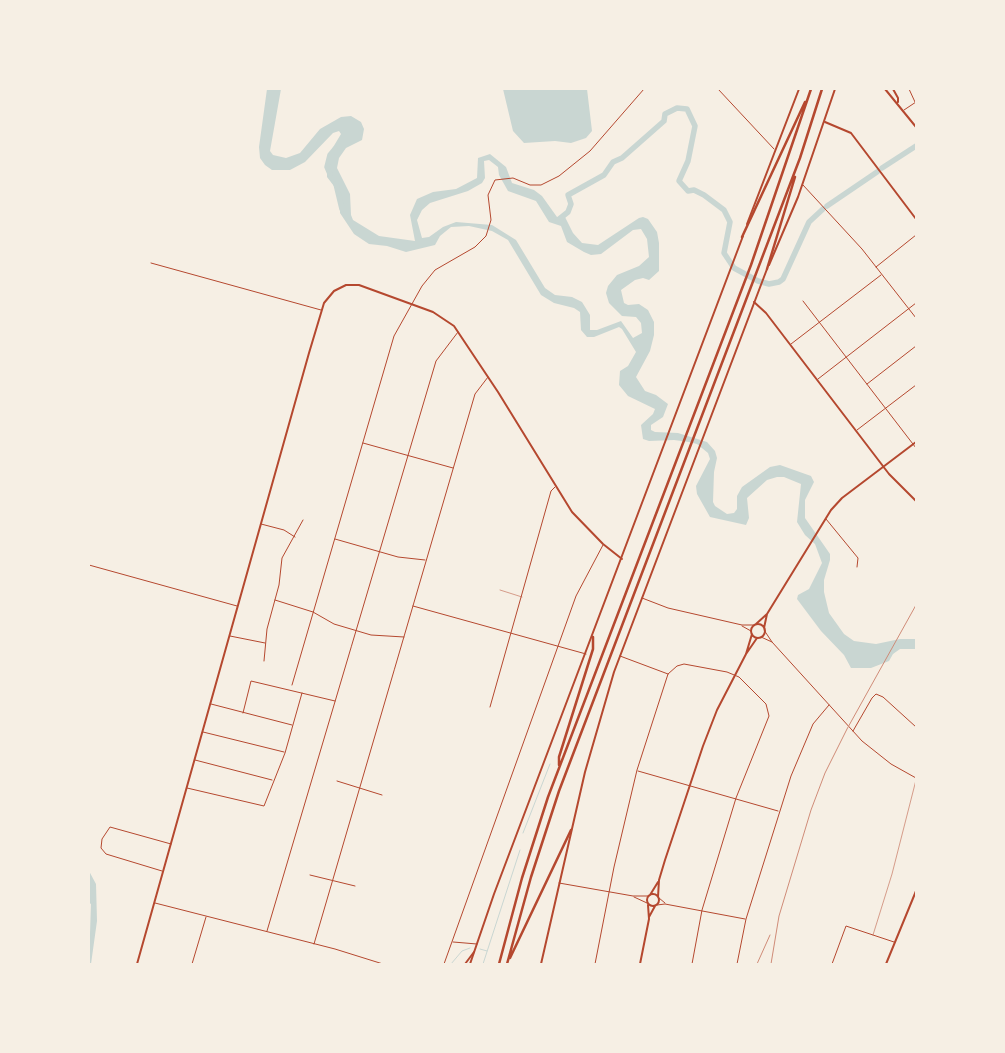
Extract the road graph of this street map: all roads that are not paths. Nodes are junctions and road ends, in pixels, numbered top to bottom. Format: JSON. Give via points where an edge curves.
{"nodes":[{"id":1,"x":644,"y":89,"type":"edge"},
{"id":2,"x":718,"y":89,"type":"edge"},
{"id":3,"x":799,"y":89,"type":"edge"},
{"id":4,"x":811,"y":89,"type":"edge"},
{"id":5,"x":822,"y":89,"type":"edge"},
{"id":6,"x":835,"y":89,"type":"edge"},
{"id":7,"x":885,"y":89,"type":"edge"},
{"id":8,"x":893,"y":89,"type":"edge"},
{"id":9,"x":909,"y":89,"type":"edge"},
{"id":10,"x":898,"y":102,"type":"junction"},
{"id":11,"x":916,"y":102,"type":"edge"},
{"id":12,"x":904,"y":110,"type":"junction"},
{"id":13,"x":825,"y":122,"type":"junction"},
{"id":14,"x":916,"y":127,"type":"edge"},
{"id":15,"x":774,"y":149,"type":"junction"},
{"id":16,"x":799,"y":162,"type":"junction"},
{"id":17,"x":803,"y":185,"type":"junction"},
{"id":18,"x":916,"y":219,"type":"edge"},
{"id":19,"x":916,"y":236,"type":"edge"},
{"id":20,"x":742,"y":237,"type":"junction"},
{"id":21,"x":150,"y":263,"type":"dead end"},
{"id":22,"x":876,"y":267,"type":"junction"},
{"id":23,"x":767,"y":270,"type":"junction"},
{"id":24,"x":881,"y":274,"type":"junction"},
{"id":25,"x":803,"y":301,"type":"dead end"},
{"id":26,"x":754,"y":302,"type":"junction"},
{"id":27,"x":916,"y":303,"type":"edge"},
{"id":28,"x":413,"y":304,"type":"junction"},
{"id":29,"x":909,"y":309,"type":"junction"},
{"id":30,"x":322,"y":310,"type":"junction"},
{"id":31,"x":916,"y":318,"type":"edge"},
{"id":32,"x":819,"y":322,"type":"junction"},
{"id":33,"x":458,"y":331,"type":"junction"},
{"id":34,"x":790,"y":344,"type":"junction"},
{"id":35,"x":916,"y":346,"type":"edge"},
{"id":36,"x":846,"y":357,"type":"junction"},
{"id":37,"x":488,"y":376,"type":"junction"},
{"id":38,"x":817,"y":379,"type":"junction"},
{"id":39,"x":866,"y":385,"type":"junction"},
{"id":40,"x":916,"y":385,"type":"edge"},
{"id":41,"x":885,"y":409,"type":"junction"},
{"id":42,"x":856,"y":431,"type":"junction"},
{"id":43,"x":362,"y":442,"type":"junction"},
{"id":44,"x":916,"y":442,"type":"edge"},
{"id":45,"x":912,"y":445,"type":"junction"},
{"id":46,"x":916,"y":448,"type":"edge"},
{"id":47,"x":408,"y":455,"type":"junction"},
{"id":48,"x":883,"y":467,"type":"junction"},
{"id":49,"x":454,"y":468,"type":"junction"},
{"id":50,"x":556,"y":486,"type":"junction"},
{"id":51,"x":916,"y":501,"type":"edge"},
{"id":52,"x":825,"y":518,"type":"junction"},
{"id":53,"x":303,"y":520,"type":"dead end"},
{"id":54,"x":261,"y":524,"type":"junction"},
{"id":55,"x":295,"y":537,"type":"junction"},
{"id":56,"x":334,"y":539,"type":"junction"},
{"id":57,"x":603,"y":544,"type":"junction"},
{"id":58,"x":380,"y":552,"type":"junction"},
{"id":59,"x":622,"y":559,"type":"junction"},
{"id":60,"x":426,"y":560,"type":"junction"},
{"id":61,"x":89,"y":565,"type":"edge"},
{"id":62,"x":857,"y":566,"type":"dead end"},
{"id":63,"x":500,"y":590,"type":"dead end"},
{"id":64,"x":522,"y":597,"type":"junction"},
{"id":65,"x":641,"y":598,"type":"junction"},
{"id":66,"x":275,"y":600,"type":"junction"},
{"id":67,"x":238,"y":606,"type":"junction"},
{"id":68,"x":413,"y":606,"type":"junction"},
{"id":69,"x":313,"y":612,"type":"junction"},
{"id":70,"x":767,"y":614,"type":"junction"},
{"id":71,"x":755,"y":624,"type":"junction"},
{"id":72,"x":742,"y":625,"type":"junction"},
{"id":73,"x":764,"y":629,"type":"junction"},
{"id":74,"x":358,"y":631,"type":"junction"},
{"id":75,"x":751,"y":632,"type":"junction"},
{"id":76,"x":511,"y":633,"type":"junction"},
{"id":77,"x":229,"y":636,"type":"junction"},
{"id":78,"x":404,"y":637,"type":"junction"},
{"id":79,"x":592,"y":637,"type":"junction"},
{"id":80,"x":760,"y":637,"type":"junction"},
{"id":81,"x":772,"y":642,"type":"junction"},
{"id":82,"x":266,"y":643,"type":"junction"},
{"id":83,"x":558,"y":645,"type":"junction"},
{"id":84,"x":586,"y":654,"type":"junction"},
{"id":85,"x":746,"y":654,"type":"junction"},
{"id":86,"x":620,"y":656,"type":"junction"},
{"id":87,"x":264,"y":661,"type":"dead end"},
{"id":88,"x":668,"y":674,"type":"junction"},
{"id":89,"x":735,"y":675,"type":"junction"},
{"id":90,"x":292,"y":685,"type":"dead end"},
{"id":91,"x":302,"y":693,"type":"junction"},
{"id":92,"x":336,"y":702,"type":"junction"},
{"id":93,"x":210,"y":704,"type":"junction"},
{"id":94,"x":829,"y":705,"type":"junction"},
{"id":95,"x":490,"y":707,"type":"dead end"},
{"id":96,"x":243,"y":713,"type":"junction"},
{"id":97,"x":293,"y":725,"type":"junction"},
{"id":98,"x":916,"y":727,"type":"edge"},
{"id":99,"x":202,"y":732,"type":"junction"},
{"id":100,"x":853,"y":732,"type":"junction"},
{"id":101,"x":285,"y":753,"type":"junction"},
{"id":102,"x":195,"y":760,"type":"junction"},
{"id":103,"x":559,"y":768,"type":"junction"},
{"id":104,"x":637,"y":770,"type":"junction"},
{"id":105,"x":916,"y":779,"type":"edge"},
{"id":106,"x":273,"y":780,"type":"junction"},
{"id":107,"x":337,"y":781,"type":"dead end"},
{"id":108,"x":689,"y":785,"type":"junction"},
{"id":109,"x":187,"y":788,"type":"junction"},
{"id":110,"x":360,"y":788,"type":"junction"},
{"id":111,"x":382,"y":796,"type":"dead end"},
{"id":112,"x":736,"y":798,"type":"junction"},
{"id":113,"x":778,"y":812,"type":"junction"},
{"id":114,"x":571,"y":830,"type":"junction"},
{"id":115,"x":171,"y":844,"type":"junction"},
{"id":116,"x":163,"y":872,"type":"junction"},
{"id":117,"x":310,"y":874,"type":"dead end"},
{"id":118,"x":333,"y":880,"type":"junction"},
{"id":119,"x":659,"y":880,"type":"junction"},
{"id":120,"x":559,"y":882,"type":"junction"},
{"id":121,"x":355,"y":886,"type":"dead end"},
{"id":122,"x":611,"y":892,"type":"junction"},
{"id":123,"x":916,"y":892,"type":"edge"},
{"id":124,"x":649,"y":895,"type":"junction"},
{"id":125,"x":634,"y":896,"type":"junction"},
{"id":126,"x":658,"y":897,"type":"junction"},
{"id":127,"x":154,"y":903,"type":"junction"},
{"id":128,"x":648,"y":904,"type":"junction"},
{"id":129,"x":666,"y":904,"type":"junction"},
{"id":130,"x":656,"y":905,"type":"junction"},
{"id":131,"x":702,"y":910,"type":"junction"},
{"id":132,"x":206,"y":916,"type":"junction"},
{"id":133,"x":648,"y":919,"type":"junction"},
{"id":134,"x":746,"y":919,"type":"junction"},
{"id":135,"x":267,"y":931,"type":"junction"},
{"id":136,"x":873,"y":935,"type":"junction"},
{"id":137,"x":452,"y":942,"type":"junction"},
{"id":138,"x":895,"y":942,"type":"junction"},
{"id":139,"x":314,"y":944,"type":"junction"},
{"id":140,"x":477,"y":944,"type":"junction"},
{"id":141,"x":474,"y":952,"type":"junction"},
{"id":142,"x":377,"y":963,"type":"edge"},
{"id":143,"x":137,"y":964,"type":"edge"},
{"id":144,"x":192,"y":964,"type":"edge"},
{"id":145,"x":383,"y":964,"type":"edge"},
{"id":146,"x":444,"y":964,"type":"edge"},
{"id":147,"x":465,"y":964,"type":"edge"},
{"id":148,"x":470,"y":964,"type":"edge"},
{"id":149,"x":499,"y":964,"type":"edge"},
{"id":150,"x":508,"y":964,"type":"edge"},
{"id":151,"x":541,"y":964,"type":"edge"},
{"id":152,"x":595,"y":964,"type":"edge"},
{"id":153,"x":640,"y":964,"type":"edge"},
{"id":154,"x":692,"y":964,"type":"edge"},
{"id":155,"x":737,"y":964,"type":"edge"},
{"id":156,"x":832,"y":964,"type":"edge"},
{"id":157,"x":886,"y":964,"type":"edge"}],
"edges":[{"from":1,"to":28,"type":"street","via":[[590,151],[546,184],[530,185],[513,178],[499,178],[489,189],[488,231],[474,247],[430,274]]},
{"from":2,"to":15,"type":"street"},
{"from":3,"to":15,"type":"street"},
{"from":4,"to":20,"type":"highway"},
{"from":4,"to":103,"type":"highway","via":[[751,265]]},
{"from":5,"to":16,"type":"highway"},
{"from":6,"to":13,"type":"street"},
{"from":7,"to":10,"type":"street"},
{"from":8,"to":10,"type":"street"},
{"from":9,"to":11,"type":"street"},
{"from":10,"to":12,"type":"street"},
{"from":11,"to":12,"type":"street"},
{"from":12,"to":14,"type":"street"},
{"from":13,"to":17,"type":"street"},
{"from":13,"to":18,"type":"street","via":[[851,133]]},
{"from":15,"to":20,"type":"street"},
{"from":16,"to":23,"type":"highway"},
{"from":16,"to":150,"type":"highway","via":[[557,798],[531,877]]},
{"from":17,"to":22,"type":"street"},
{"from":17,"to":23,"type":"street"},
{"from":19,"to":22,"type":"street"},
{"from":20,"to":59,"type":"street"},
{"from":21,"to":30,"type":"street"},
{"from":22,"to":24,"type":"street"},
{"from":23,"to":26,"type":"street"},
{"from":24,"to":29,"type":"street"},
{"from":24,"to":32,"type":"street"},
{"from":25,"to":32,"type":"street"},
{"from":26,"to":34,"type":"street","via":[[761,306]]},
{"from":26,"to":65,"type":"street"},
{"from":27,"to":29,"type":"street"},
{"from":28,"to":30,"type":"street","via":[[352,285],[334,291]]},
{"from":28,"to":33,"type":"street","via":[[443,317]]},
{"from":28,"to":43,"type":"street","via":[[396,332]]},
{"from":29,"to":31,"type":"street"},
{"from":29,"to":36,"type":"street"},
{"from":30,"to":54,"type":"street"},
{"from":32,"to":34,"type":"street"},
{"from":32,"to":36,"type":"street"},
{"from":33,"to":37,"type":"street"},
{"from":33,"to":47,"type":"street","via":[[436,362]]},
{"from":34,"to":38,"type":"street"},
{"from":35,"to":39,"type":"street"},
{"from":36,"to":38,"type":"street"},
{"from":36,"to":39,"type":"street"},
{"from":37,"to":49,"type":"street","via":[[475,394]]},
{"from":37,"to":50,"type":"street"},
{"from":38,"to":42,"type":"street"},
{"from":39,"to":41,"type":"street"},
{"from":40,"to":41,"type":"street"},
{"from":41,"to":42,"type":"street"},
{"from":41,"to":45,"type":"street"},
{"from":42,"to":48,"type":"street"},
{"from":43,"to":47,"type":"street"},
{"from":43,"to":56,"type":"street"},
{"from":44,"to":45,"type":"street"},
{"from":45,"to":46,"type":"street"},
{"from":45,"to":48,"type":"street"},
{"from":47,"to":49,"type":"street"},
{"from":47,"to":58,"type":"street"},
{"from":48,"to":51,"type":"street"},
{"from":48,"to":52,"type":"street","via":[[842,498]]},
{"from":49,"to":60,"type":"street"},
{"from":50,"to":57,"type":"street","via":[[572,512]]},
{"from":50,"to":64,"type":"street","via":[[551,491]]},
{"from":52,"to":62,"type":"street","via":[[858,558]]},
{"from":52,"to":70,"type":"street"},
{"from":53,"to":55,"type":"street"},
{"from":54,"to":55,"type":"street","via":[[284,530]]},
{"from":54,"to":67,"type":"street"},
{"from":55,"to":66,"type":"street","via":[[282,558]]},
{"from":56,"to":58,"type":"street"},
{"from":56,"to":69,"type":"street"},
{"from":57,"to":59,"type":"street"},
{"from":57,"to":83,"type":"street","via":[[576,596]]},
{"from":58,"to":60,"type":"street"},
{"from":58,"to":74,"type":"street"},
{"from":59,"to":79,"type":"street"},
{"from":60,"to":68,"type":"street"},
{"from":61,"to":67,"type":"street"},
{"from":63,"to":64,"type":"lane"},
{"from":64,"to":76,"type":"street"},
{"from":65,"to":72,"type":"street","via":[[668,608]]},
{"from":65,"to":86,"type":"street"},
{"from":66,"to":69,"type":"street"},
{"from":66,"to":82,"type":"street","via":[[268,621]]},
{"from":67,"to":77,"type":"street"},
{"from":68,"to":76,"type":"street"},
{"from":68,"to":78,"type":"street"},
{"from":69,"to":74,"type":"street","via":[[334,624]]},
{"from":69,"to":90,"type":"street"},
{"from":70,"to":71,"type":"street"},
{"from":70,"to":73,"type":"street"},
{"from":71,"to":72,"type":"street"},
{"from":71,"to":73,"type":"street"},
{"from":71,"to":75,"type":"street"},
{"from":72,"to":75,"type":"street"},
{"from":73,"to":80,"type":"street"},
{"from":73,"to":81,"type":"street"},
{"from":74,"to":78,"type":"street","via":[[379,637]]},
{"from":74,"to":92,"type":"street"},
{"from":75,"to":80,"type":"street"},
{"from":75,"to":85,"type":"street"},
{"from":76,"to":83,"type":"street"},
{"from":76,"to":95,"type":"street"},
{"from":77,"to":82,"type":"street"},
{"from":77,"to":93,"type":"street"},
{"from":78,"to":110,"type":"street"},
{"from":79,"to":84,"type":"street"},
{"from":79,"to":103,"type":"highway","via":[[593,649],[558,757]]},
{"from":80,"to":81,"type":"street"},
{"from":80,"to":85,"type":"street"},
{"from":81,"to":94,"type":"street"},
{"from":82,"to":87,"type":"street"},
{"from":83,"to":84,"type":"street"},
{"from":83,"to":137,"type":"street"},
{"from":84,"to":140,"type":"street"},
{"from":85,"to":89,"type":"street"},
{"from":86,"to":88,"type":"street"},
{"from":86,"to":114,"type":"street","via":[[598,723]]},
{"from":88,"to":89,"type":"street","via":[[684,664]]},
{"from":88,"to":104,"type":"street"},
{"from":89,"to":108,"type":"street","via":[[717,710]]},
{"from":89,"to":112,"type":"street","via":[[766,704],[769,716]]},
{"from":91,"to":92,"type":"street"},
{"from":91,"to":96,"type":"street","via":[[252,681]]},
{"from":91,"to":97,"type":"street"},
{"from":92,"to":135,"type":"street"},
{"from":93,"to":96,"type":"street"},
{"from":93,"to":99,"type":"street"},
{"from":94,"to":100,"type":"street"},
{"from":94,"to":113,"type":"street","via":[[813,724]]},
{"from":96,"to":97,"type":"street"},
{"from":97,"to":101,"type":"street"},
{"from":98,"to":100,"type":"street","via":[[876,694]]},
{"from":99,"to":101,"type":"street"},
{"from":99,"to":102,"type":"street"},
{"from":100,"to":105,"type":"street","via":[[875,752]]},
{"from":101,"to":106,"type":"street"},
{"from":102,"to":106,"type":"street"},
{"from":102,"to":109,"type":"street"},
{"from":103,"to":149,"type":"highway","via":[[522,878]]},
{"from":104,"to":108,"type":"street"},
{"from":104,"to":122,"type":"street"},
{"from":105,"to":136,"type":"lane"},
{"from":106,"to":109,"type":"street","via":[[264,806]]},
{"from":107,"to":110,"type":"street"},
{"from":108,"to":112,"type":"street"},
{"from":108,"to":119,"type":"street"},
{"from":109,"to":115,"type":"street"},
{"from":110,"to":111,"type":"street"},
{"from":110,"to":118,"type":"street"},
{"from":112,"to":113,"type":"street"},
{"from":112,"to":131,"type":"street"},
{"from":113,"to":134,"type":"street"},
{"from":114,"to":120,"type":"street"},
{"from":114,"to":150,"type":"highway"},
{"from":115,"to":116,"type":"street"},
{"from":115,"to":116,"type":"street","via":[[110,827],[102,839],[101,848],[106,854]]},
{"from":116,"to":127,"type":"street"},
{"from":117,"to":118,"type":"street"},
{"from":118,"to":121,"type":"street"},
{"from":118,"to":139,"type":"street"},
{"from":119,"to":124,"type":"street"},
{"from":119,"to":126,"type":"street"},
{"from":120,"to":122,"type":"street"},
{"from":120,"to":151,"type":"street"},
{"from":122,"to":125,"type":"street"},
{"from":122,"to":152,"type":"street"},
{"from":123,"to":138,"type":"street"},
{"from":124,"to":125,"type":"street"},
{"from":124,"to":126,"type":"street"},
{"from":124,"to":128,"type":"street"},
{"from":125,"to":128,"type":"street"},
{"from":126,"to":129,"type":"street"},
{"from":126,"to":130,"type":"street"},
{"from":127,"to":132,"type":"street"},
{"from":127,"to":143,"type":"street"},
{"from":128,"to":130,"type":"street"},
{"from":128,"to":133,"type":"street"},
{"from":129,"to":130,"type":"street"},
{"from":129,"to":131,"type":"street"},
{"from":130,"to":133,"type":"street"},
{"from":131,"to":134,"type":"street"},
{"from":131,"to":154,"type":"street"},
{"from":132,"to":135,"type":"street"},
{"from":132,"to":144,"type":"street"},
{"from":133,"to":153,"type":"street"},
{"from":134,"to":155,"type":"street"},
{"from":135,"to":139,"type":"street"},
{"from":136,"to":138,"type":"street"},
{"from":136,"to":156,"type":"street","via":[[846,926]]},
{"from":137,"to":140,"type":"street"},
{"from":137,"to":146,"type":"street"},
{"from":138,"to":157,"type":"street"},
{"from":139,"to":142,"type":"street"},
{"from":140,"to":141,"type":"street"},
{"from":141,"to":147,"type":"street"},
{"from":141,"to":148,"type":"street"},
{"from":142,"to":145,"type":"street"}]}
